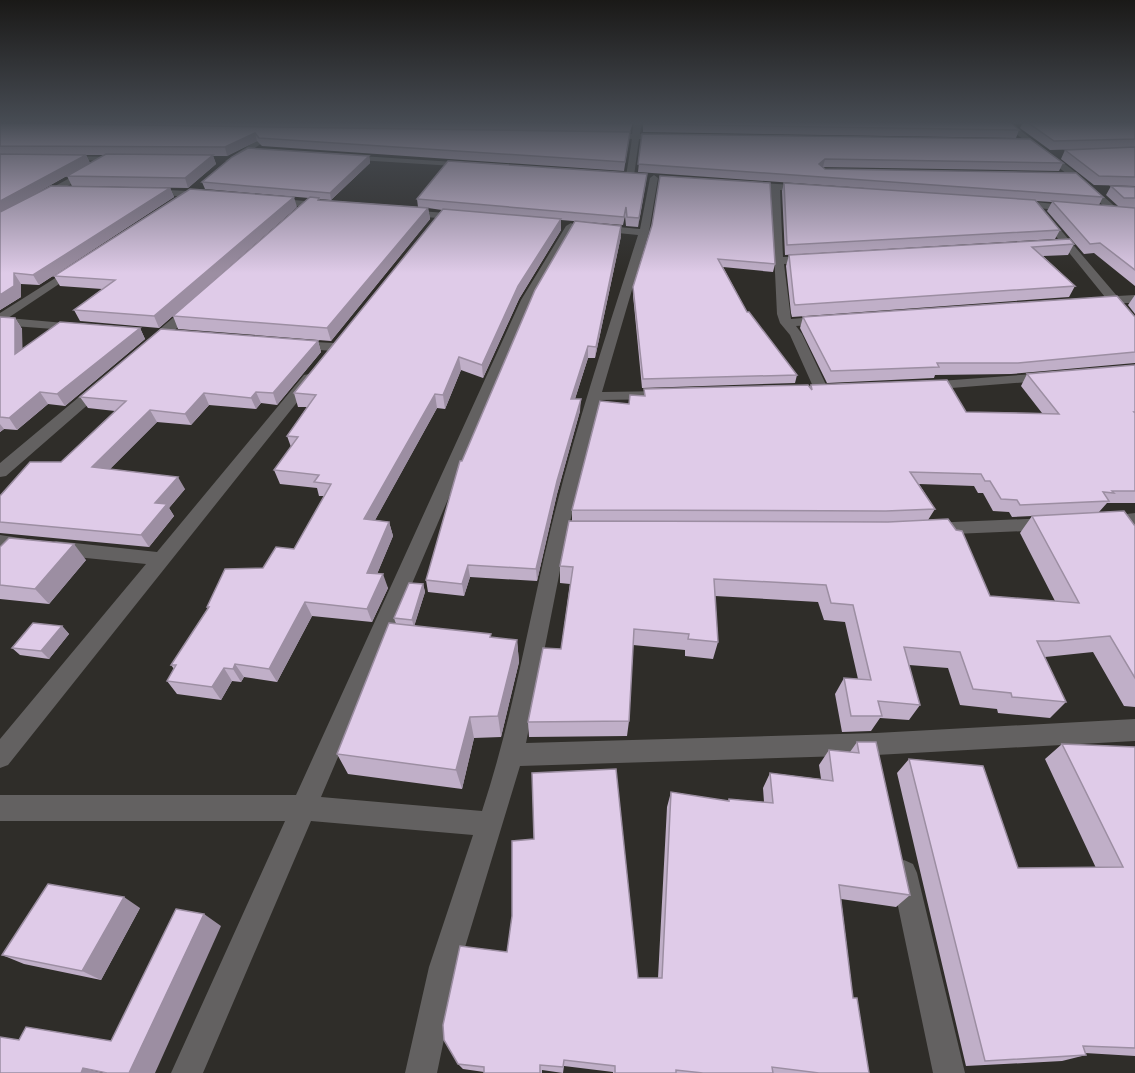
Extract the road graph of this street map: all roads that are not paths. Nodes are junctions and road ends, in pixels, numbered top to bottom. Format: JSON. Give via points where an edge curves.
{"nodes":[{"id":1,"x":86,"y":172,"type":"edge"},
{"id":2,"x":645,"y":172,"type":"edge"},
{"id":3,"x":1070,"y":172,"type":"edge"},
{"id":4,"x":618,"y":175,"type":"edge"},
{"id":5,"x":1064,"y":176,"type":"edge"},
{"id":6,"x":1075,"y":176,"type":"junction"},
{"id":7,"x":647,"y":177,"type":"junction"},
{"id":8,"x":731,"y":184,"type":"edge"},
{"id":9,"x":775,"y":187,"type":"junction"},
{"id":10,"x":53,"y":190,"type":"junction"},
{"id":11,"x":195,"y":190,"type":"junction"},
{"id":12,"x":821,"y":190,"type":"edge"},
{"id":13,"x":1092,"y":190,"type":"junction"},
{"id":14,"x":1103,"y":190,"type":"edge"},
{"id":15,"x":75,"y":191,"type":"edge"},
{"id":16,"x":141,"y":192,"type":"edge"},
{"id":17,"x":215,"y":195,"type":"edge"},
{"id":18,"x":262,"y":200,"type":"edge"},
{"id":19,"x":1007,"y":202,"type":"edge"},
{"id":20,"x":309,"y":204,"type":"junction"},
{"id":21,"x":1035,"y":205,"type":"junction"},
{"id":22,"x":172,"y":206,"type":"edge"},
{"id":23,"x":340,"y":207,"type":"edge"},
{"id":24,"x":393,"y":212,"type":"edge"},
{"id":25,"x":440,"y":216,"type":"junction"},
{"id":26,"x":476,"y":218,"type":"edge"},
{"id":27,"x":0,"y":220,"type":"edge"},
{"id":28,"x":292,"y":220,"type":"edge"},
{"id":29,"x":644,"y":232,"type":"junction"},
{"id":30,"x":427,"y":233,"type":"edge"},
{"id":31,"x":824,"y":258,"type":"edge"},
{"id":32,"x":778,"y":261,"type":"junction"},
{"id":33,"x":86,"y":262,"type":"edge"},
{"id":34,"x":204,"y":297,"type":"edge"},
{"id":35,"x":1135,"y":298,"type":"edge"},
{"id":36,"x":1113,"y":300,"type":"junction"},
{"id":37,"x":1089,"y":302,"type":"edge"},
{"id":38,"x":0,"y":320,"type":"edge"},
{"id":39,"x":833,"y":320,"type":"edge"},
{"id":40,"x":786,"y":323,"type":"junction"},
{"id":41,"x":1135,"y":325,"type":"edge"},
{"id":42,"x":92,"y":329,"type":"edge"},
{"id":43,"x":138,"y":333,"type":"edge"},
{"id":44,"x":161,"y":335,"type":"junction"},
{"id":45,"x":184,"y":337,"type":"edge"},
{"id":46,"x":277,"y":343,"type":"edge"},
{"id":47,"x":143,"y":350,"type":"edge"},
{"id":48,"x":116,"y":373,"type":"edge"},
{"id":49,"x":1068,"y":375,"type":"edge"},
{"id":50,"x":907,"y":387,"type":"edge"},
{"id":51,"x":821,"y":391,"type":"edge"},
{"id":52,"x":678,"y":394,"type":"edge"},
{"id":53,"x":594,"y":396,"type":"junction"},
{"id":54,"x":0,"y":472,"type":"edge"},
{"id":55,"x":1135,"y":519,"type":"edge"},
{"id":56,"x":1090,"y":522,"type":"edge"},
{"id":57,"x":1067,"y":523,"type":"edge"},
{"id":58,"x":912,"y":530,"type":"edge"},
{"id":59,"x":559,"y":531,"type":"junction"},
{"id":60,"x":583,"y":531,"type":"edge"},
{"id":61,"x":0,"y":542,"type":"edge"},
{"id":62,"x":161,"y":559,"type":"junction"},
{"id":63,"x":1135,"y":730,"type":"edge"},
{"id":64,"x":512,"y":755,"type":"junction"},
{"id":65,"x":0,"y":757,"type":"edge"},
{"id":66,"x":0,"y":808,"type":"edge"},
{"id":67,"x":305,"y":808,"type":"junction"},
{"id":68,"x":489,"y":824,"type":"junction"},
{"id":69,"x":898,"y":846,"type":"edge"},
{"id":70,"x":187,"y":1073,"type":"edge"},
{"id":71,"x":421,"y":1073,"type":"edge"},
{"id":72,"x":949,"y":1073,"type":"edge"}],
"edges":[{"from":1,"to":10,"type":"street"},
{"from":2,"to":7,"type":"street"},
{"from":3,"to":6,"type":"street"},
{"from":4,"to":7,"type":"street"},
{"from":5,"to":6,"type":"street"},
{"from":6,"to":13,"type":"street"},
{"from":7,"to":29,"type":"street"},
{"from":8,"to":9,"type":"street"},
{"from":9,"to":12,"type":"street"},
{"from":9,"to":32,"type":"street"},
{"from":10,"to":15,"type":"street"},
{"from":10,"to":27,"type":"street"},
{"from":11,"to":16,"type":"street"},
{"from":11,"to":17,"type":"street"},
{"from":11,"to":22,"type":"street"},
{"from":13,"to":14,"type":"street"},
{"from":13,"to":21,"type":"street","via":[[1121,212]]},
{"from":18,"to":20,"type":"street"},
{"from":19,"to":21,"type":"street"},
{"from":20,"to":23,"type":"street"},
{"from":20,"to":28,"type":"street"},
{"from":21,"to":36,"type":"street","via":[[1060,244]]},
{"from":24,"to":25,"type":"street"},
{"from":25,"to":26,"type":"street"},
{"from":25,"to":30,"type":"street"},
{"from":29,"to":53,"type":"street"},
{"from":29,"to":67,"type":"street","via":[[565,226],[527,300]]},
{"from":31,"to":32,"type":"street"},
{"from":32,"to":40,"type":"street"},
{"from":33,"to":38,"type":"street"},
{"from":34,"to":44,"type":"street"},
{"from":35,"to":36,"type":"street"},
{"from":36,"to":37,"type":"street"},
{"from":36,"to":41,"type":"street"},
{"from":38,"to":42,"type":"street"},
{"from":39,"to":40,"type":"street"},
{"from":40,"to":51,"type":"street","via":[[796,334]]},
{"from":43,"to":44,"type":"street"},
{"from":44,"to":45,"type":"street"},
{"from":44,"to":47,"type":"street"},
{"from":46,"to":62,"type":"street","via":[[338,343]]},
{"from":48,"to":54,"type":"street"},
{"from":49,"to":50,"type":"street"},
{"from":52,"to":53,"type":"street"},
{"from":53,"to":59,"type":"street"},
{"from":55,"to":56,"type":"street"},
{"from":57,"to":58,"type":"street"},
{"from":59,"to":60,"type":"street"},
{"from":59,"to":64,"type":"street"},
{"from":61,"to":62,"type":"street"},
{"from":62,"to":65,"type":"street"},
{"from":63,"to":64,"type":"street","via":[[878,756]]},
{"from":64,"to":68,"type":"street"},
{"from":66,"to":67,"type":"street"},
{"from":67,"to":68,"type":"street"},
{"from":67,"to":70,"type":"street"},
{"from":68,"to":71,"type":"street","via":[[444,968]]},
{"from":69,"to":72,"type":"street"}]}
